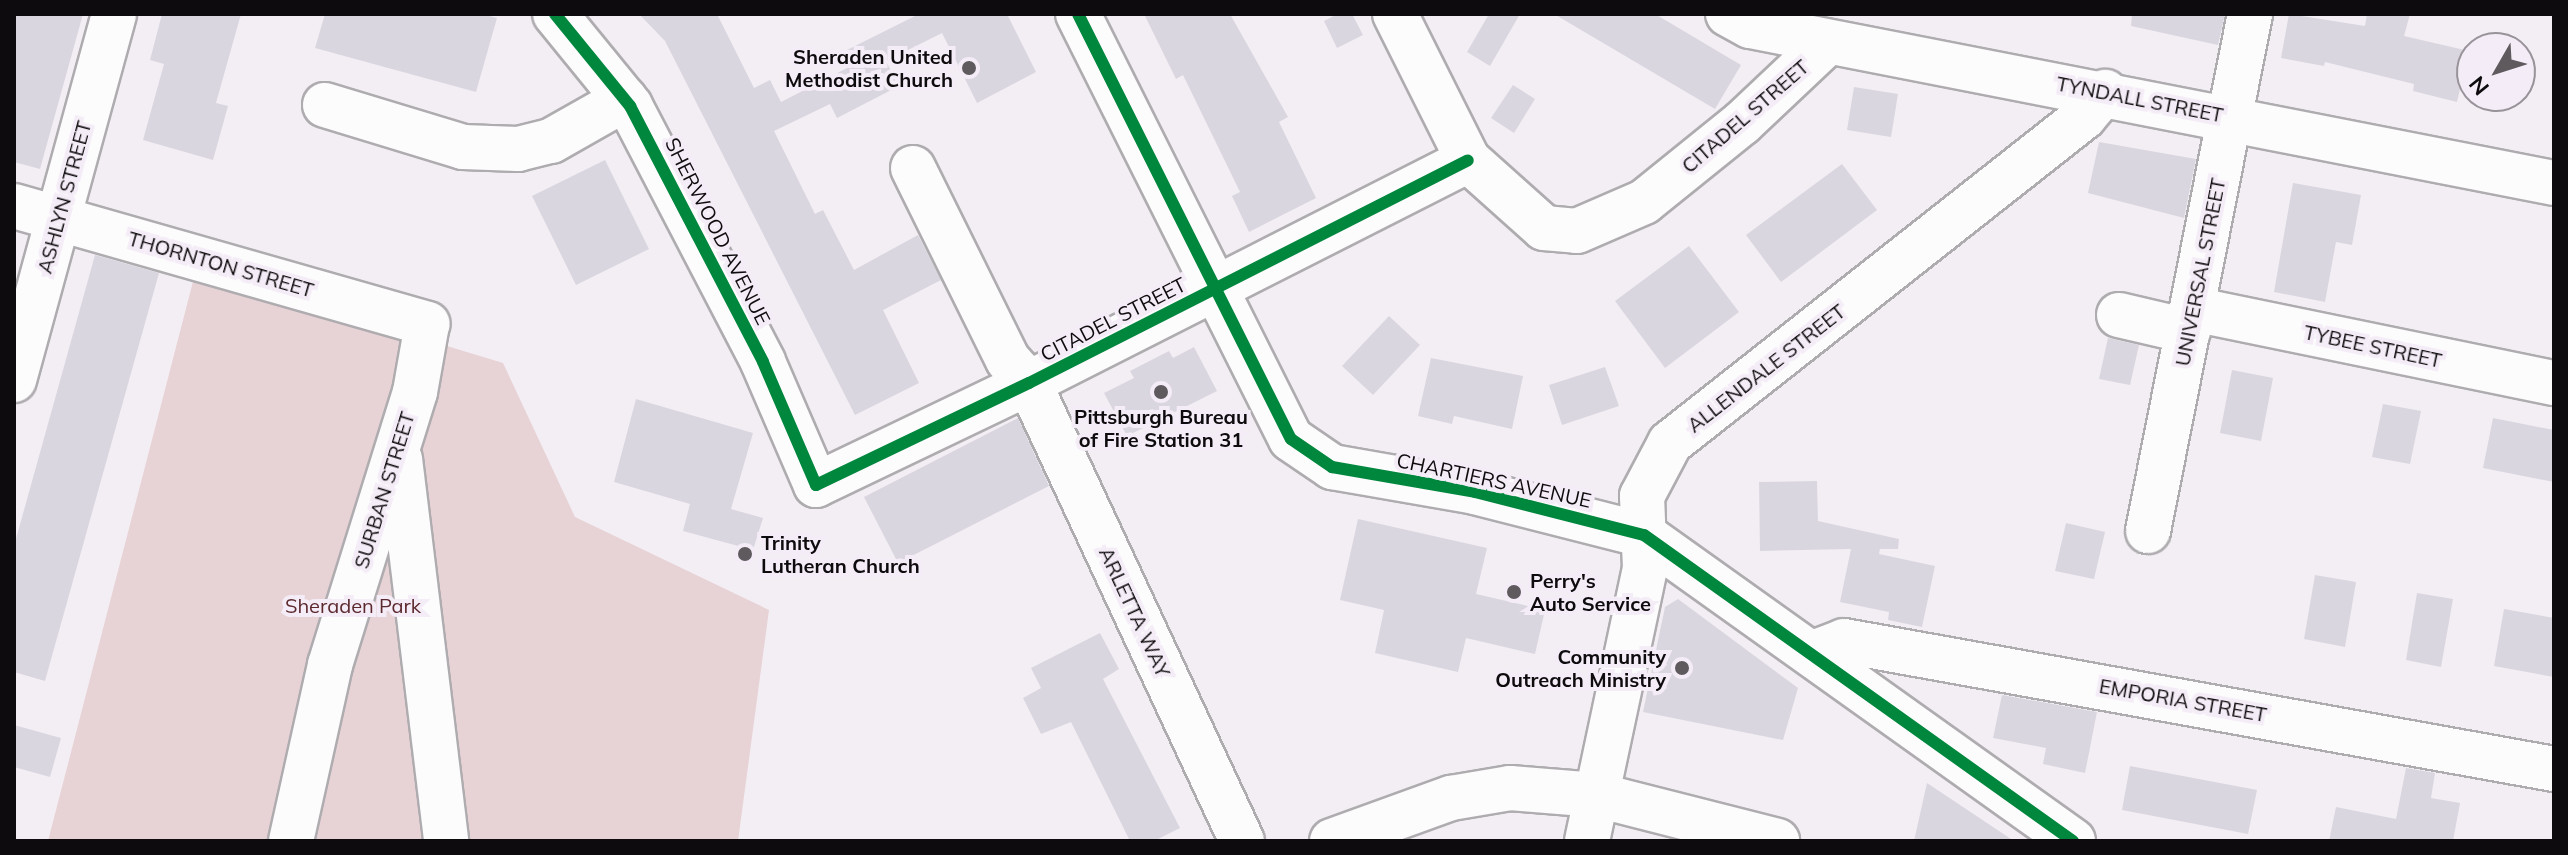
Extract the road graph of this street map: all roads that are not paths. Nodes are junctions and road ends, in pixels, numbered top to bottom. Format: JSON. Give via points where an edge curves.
{"nodes":[{"id":1,"x":114,"y":14,"type":"edge"},
{"id":2,"x":555,"y":14,"type":"edge"},
{"id":3,"x":1078,"y":14,"type":"edge"},
{"id":4,"x":1395,"y":14,"type":"edge"},
{"id":5,"x":1728,"y":14,"type":"edge"},
{"id":6,"x":2250,"y":14,"type":"edge"},
{"id":7,"x":1828,"y":42,"type":"junction"},
{"id":8,"x":2105,"y":92,"type":"junction"},
{"id":9,"x":625,"y":99,"type":"junction"},
{"id":10,"x":325,"y":105,"type":"dead end"},
{"id":11,"x":2230,"y":117,"type":"junction"},
{"id":12,"x":1468,"y":160,"type":"junction"},
{"id":13,"x":913,"y":168,"type":"dead end"},
{"id":14,"x":2554,"y":183,"type":"edge"},
{"id":15,"x":14,"y":206,"type":"edge"},
{"id":16,"x":58,"y":218,"type":"junction"},
{"id":17,"x":1217,"y":289,"type":"junction"},
{"id":18,"x":2119,"y":315,"type":"dead end"},
{"id":19,"x":2190,"y":320,"type":"junction"},
{"id":20,"x":427,"y":324,"type":"joint"},
{"id":21,"x":14,"y":380,"type":"edge"},
{"id":22,"x":1029,"y":383,"type":"junction"},
{"id":23,"x":2554,"y":383,"type":"edge"},
{"id":24,"x":398,"y":440,"type":"junction"},
{"id":25,"x":816,"y":485,"type":"joint"},
{"id":26,"x":2148,"y":531,"type":"dead end"},
{"id":27,"x":1644,"y":535,"type":"junction"},
{"id":28,"x":1813,"y":653,"type":"junction"},
{"id":29,"x":2554,"y":769,"type":"edge"},
{"id":30,"x":1597,"y":795,"type":"junction"},
{"id":31,"x":291,"y":841,"type":"edge"},
{"id":32,"x":446,"y":841,"type":"edge"},
{"id":33,"x":1242,"y":841,"type":"edge"},
{"id":34,"x":1332,"y":841,"type":"edge"},
{"id":35,"x":1587,"y":841,"type":"edge"},
{"id":36,"x":1777,"y":841,"type":"edge"},
{"id":37,"x":2073,"y":841,"type":"edge"}],
"edges":[{"from":1,"to":16,"type":"street","name":"ASHLYN STREET"},
{"from":2,"to":9,"type":"street","name":"SHERWOOD AVENUE"},
{"from":3,"to":17,"type":"street","name":"CHARTIERS AVENUE"},
{"from":4,"to":12,"type":"street"},
{"from":5,"to":7,"type":"street","name":"TYNDALL STREET","via":[[1750,26]]},
{"from":6,"to":11,"type":"street","name":"UNIVERSAL STREET"},
{"from":7,"to":8,"type":"street","name":"TYNDALL STREET"},
{"from":7,"to":12,"type":"street","name":"CITADEL STREET","via":[[1742,123],[1644,202],[1577,231],[1544,228]]},
{"from":8,"to":11,"type":"street","name":"TYNDALL STREET"},
{"from":8,"to":27,"type":"street","name":"ALLENDALE STREET","via":[[2084,117],[1670,443],[1642,496]]},
{"from":9,"to":10,"type":"street","via":[[551,141],[518,149],[463,147]]},
{"from":9,"to":25,"type":"street","name":"SHERWOOD AVENUE","via":[[763,362]]},
{"from":11,"to":14,"type":"street","name":"TYNDALL STREET"},
{"from":11,"to":19,"type":"street","name":"UNIVERSAL STREET"},
{"from":12,"to":17,"type":"street","name":"CITADEL STREET"},
{"from":13,"to":22,"type":"street","name":"ARLETTA WAY","via":[[1008,360]]},
{"from":15,"to":16,"type":"street","name":"THORNTON STREET"},
{"from":16,"to":20,"type":"street","name":"THORNTON STREET"},
{"from":16,"to":21,"type":"street","name":"ASHLYN STREET"},
{"from":17,"to":22,"type":"street","name":"CITADEL STREET"},
{"from":17,"to":27,"type":"street","name":"CHARTIERS AVENUE","via":[[1291,439],[1332,467],[1475,492]]},
{"from":18,"to":19,"type":"street","name":"TYBEE STREET"},
{"from":19,"to":23,"type":"street","name":"TYBEE STREET"},
{"from":19,"to":26,"type":"street","name":"UNIVERSAL STREET"},
{"from":20,"to":24,"type":"street","name":"SURBAN STREET","via":[[415,392]]},
{"from":22,"to":25,"type":"street","name":"CITADEL STREET"},
{"from":22,"to":33,"type":"street","name":"ARLETTA WAY"},
{"from":24,"to":31,"type":"street","name":"SURBAN STREET","via":[[330,665]]},
{"from":24,"to":32,"type":"street"},
{"from":27,"to":28,"type":"street","name":"CHARTIERS AVENUE"},
{"from":27,"to":30,"type":"street","name":"ALLENDALE STREET","via":[[1645,568]]},
{"from":28,"to":29,"type":"street","name":"EMPORIA STREET","via":[[1844,641]]},
{"from":28,"to":37,"type":"street","name":"CHARTIERS AVENUE"},
{"from":30,"to":34,"type":"street","via":[[1510,788],[1465,796]]},
{"from":30,"to":35,"type":"street","name":"ALLENDALE STREET"},
{"from":30,"to":36,"type":"street"}]}
